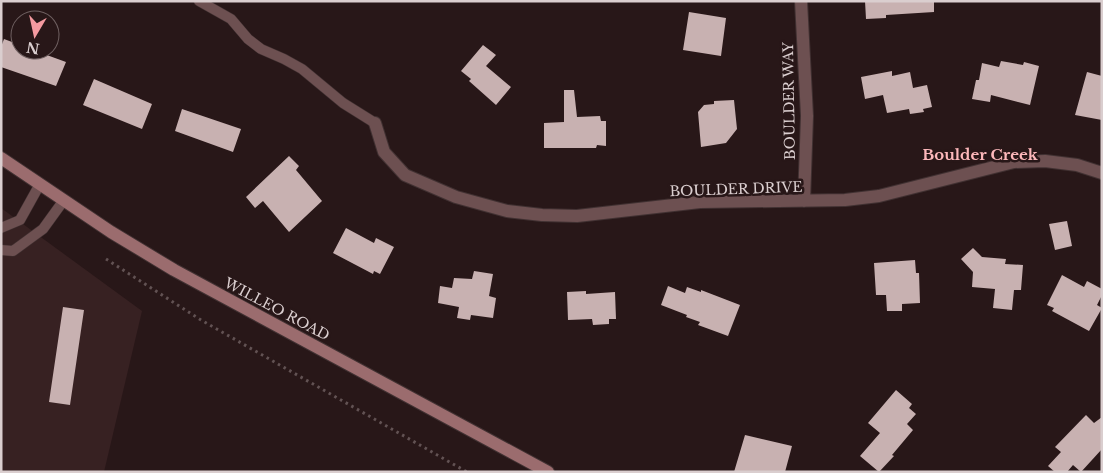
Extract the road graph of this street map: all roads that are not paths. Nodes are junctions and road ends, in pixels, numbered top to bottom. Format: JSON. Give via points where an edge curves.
{"nodes":[{"id":1,"x":199,"y":1,"type":"edge"},
{"id":2,"x":801,"y":1,"type":"edge"},
{"id":3,"x":375,"y":123,"type":"joint"},
{"id":4,"x":1,"y":158,"type":"edge"},
{"id":5,"x":1102,"y":173,"type":"edge"},
{"id":6,"x":40,"y":184,"type":"junction"},
{"id":7,"x":64,"y":200,"type":"junction"},
{"id":8,"x":804,"y":201,"type":"junction"},
{"id":9,"x":1,"y":228,"type":"edge"},
{"id":10,"x":1,"y":250,"type":"edge"},
{"id":11,"x":548,"y":472,"type":"edge"}],
"edges":[{"from":1,"to":3,"type":"lane","via":[[232,19],[261,50],[302,69],[342,103]]},
{"from":2,"to":8,"type":"street","name":"BOULDER WAY","via":[[807,116]]},
{"from":3,"to":8,"type":"street","name":"BOULDER DRIVE","via":[[384,152],[406,175],[456,197],[507,211],[577,216],[700,202]]},
{"from":4,"to":6,"type":"street","name":"WILLEO ROAD"},
{"from":5,"to":8,"type":"street","name":"BOULDER DRIVE","via":[[1077,165],[1014,162],[879,196]]},
{"from":6,"to":7,"type":"street","name":"WILLEO ROAD"},
{"from":6,"to":9,"type":"lane","via":[[20,220]]},
{"from":7,"to":10,"type":"lane","via":[[43,229],[13,251]]},
{"from":7,"to":11,"type":"street","name":"WILLEO ROAD","via":[[182,274]]}]}
